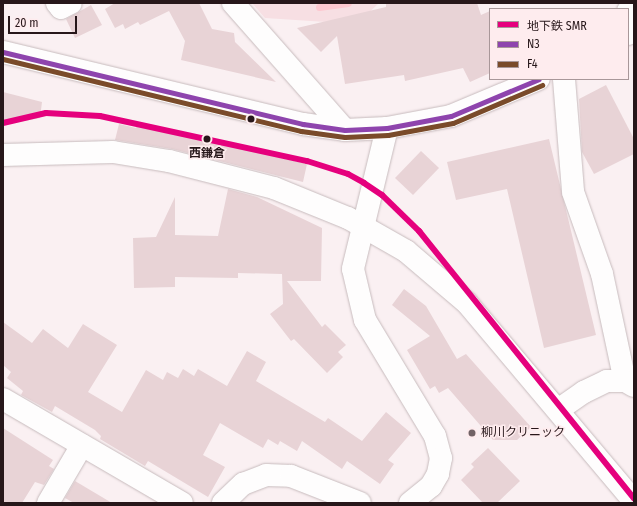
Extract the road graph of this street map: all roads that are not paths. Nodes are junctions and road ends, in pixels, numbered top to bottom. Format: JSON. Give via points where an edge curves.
{"nodes":[{"id":1,"x":57,"y":3,"type":"edge"},
{"id":2,"x":71,"y":3,"type":"edge"},
{"id":3,"x":233,"y":3,"type":"edge"},
{"id":4,"x":3,"y":52,"type":"edge"},
{"id":5,"x":537,"y":80,"type":"edge"},
{"id":6,"x":564,"y":80,"type":"edge"},
{"id":7,"x":387,"y":128,"type":"junction"},
{"id":8,"x":345,"y":130,"type":"junction"},
{"id":9,"x":3,"y":155,"type":"edge"},
{"id":10,"x":364,"y":227,"type":"junction"},
{"id":11,"x":630,"y":384,"type":"edge"},
{"id":12,"x":3,"y":399,"type":"edge"},
{"id":13,"x":558,"y":410,"type":"junction"},
{"id":14,"x":82,"y":445,"type":"junction"},
{"id":15,"x":634,"y":501,"type":"edge"},
{"id":16,"x":48,"y":503,"type":"edge"},
{"id":17,"x":182,"y":503,"type":"edge"},
{"id":18,"x":223,"y":503,"type":"edge"},
{"id":19,"x":360,"y":503,"type":"edge"},
{"id":20,"x":410,"y":503,"type":"edge"}],
"edges":[{"from":1,"to":2,"type":"street","via":[[61,8]]},
{"from":3,"to":8,"type":"street"},
{"from":4,"to":8,"type":"street","via":[[296,123]]},
{"from":5,"to":7,"type":"street","via":[[451,116]]},
{"from":6,"to":11,"type":"street","via":[[572,192],[602,274]]},
{"from":7,"to":8,"type":"street"},
{"from":7,"to":10,"type":"street"},
{"from":9,"to":10,"type":"street","via":[[114,152],[169,161],[274,188],[316,203]]},
{"from":10,"to":13,"type":"street","via":[[406,251],[467,303]]},
{"from":10,"to":20,"type":"street","via":[[353,269],[363,314],[436,436],[441,458],[438,474],[431,486]]},
{"from":11,"to":13,"type":"street","via":[[607,381],[584,392]]},
{"from":12,"to":14,"type":"street"},
{"from":13,"to":15,"type":"street"},
{"from":14,"to":16,"type":"street"},
{"from":14,"to":17,"type":"street"},
{"from":18,"to":19,"type":"street","via":[[242,484],[266,475],[292,476]]}]}
